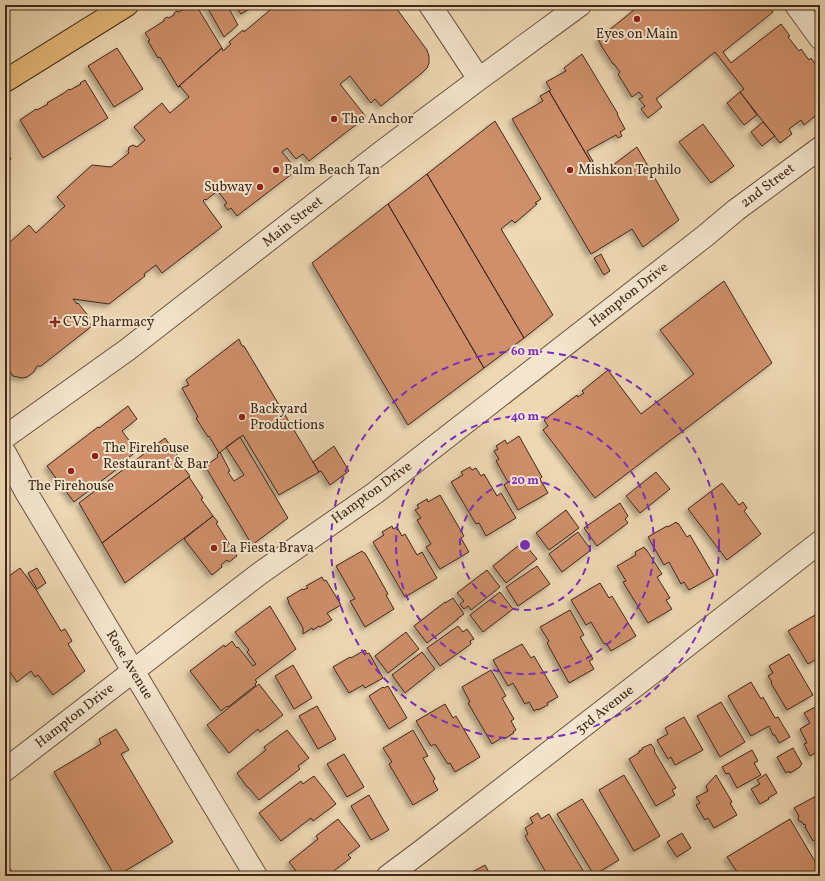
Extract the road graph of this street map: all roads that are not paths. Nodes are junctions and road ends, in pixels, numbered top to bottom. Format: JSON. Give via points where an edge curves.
{"nodes":[{"id":1,"x":430,"y":5,"type":"edge"},
{"id":2,"x":580,"y":5,"type":"edge"},
{"id":3,"x":796,"y":5,"type":"edge"},
{"id":4,"x":120,"y":7,"type":"edge"},
{"id":5,"x":820,"y":38,"type":"edge"},
{"id":6,"x":479,"y":79,"type":"junction"},
{"id":7,"x":5,"y":81,"type":"edge"},
{"id":8,"x":820,"y":148,"type":"edge"},
{"id":9,"x":736,"y":210,"type":"joint"},
{"id":10,"x":5,"y":438,"type":"edge"},
{"id":11,"x":5,"y":452,"type":"edge"},
{"id":12,"x":820,"y":542,"type":"edge"},
{"id":13,"x":133,"y":672,"type":"junction"},
{"id":14,"x":5,"y":770,"type":"edge"},
{"id":15,"x":256,"y":876,"type":"edge"},
{"id":16,"x":388,"y":876,"type":"edge"}],
"edges":[{"from":1,"to":6,"type":"street"},
{"from":2,"to":6,"type":"street","name":"Main Street"},
{"from":3,"to":5,"type":"street"},
{"from":4,"to":7,"type":"main road"},
{"from":6,"to":10,"type":"street","name":"Main Street","via":[[127,350]]},
{"from":8,"to":9,"type":"street","name":"2nd Street"},
{"from":9,"to":13,"type":"street","name":"Hampton Drive","via":[[381,488],[259,574]]},
{"from":11,"to":13,"type":"street","name":"Rose Avenue"},
{"from":12,"to":16,"type":"street","name":"3rd Avenue"},
{"from":13,"to":14,"type":"street","name":"Hampton Drive"},
{"from":13,"to":15,"type":"street","name":"Rose Avenue"}]}
